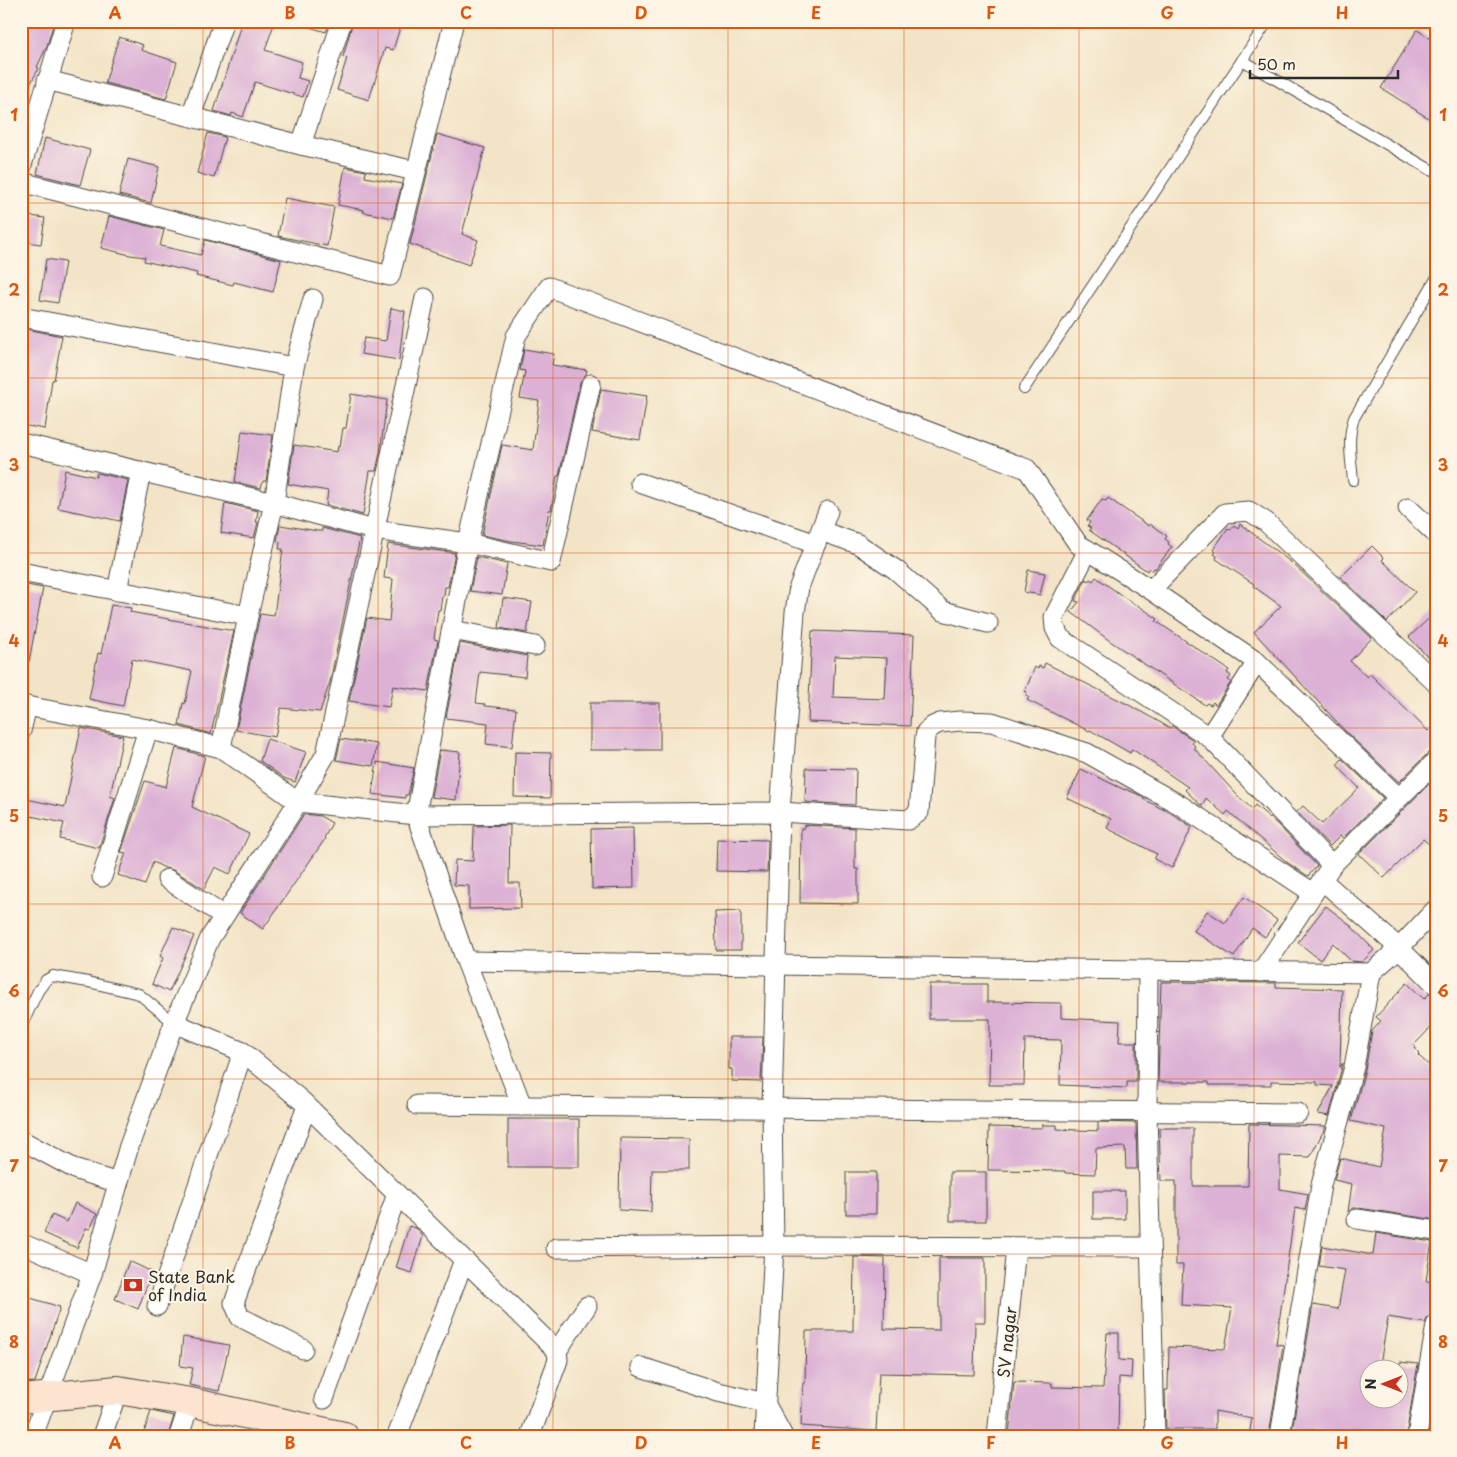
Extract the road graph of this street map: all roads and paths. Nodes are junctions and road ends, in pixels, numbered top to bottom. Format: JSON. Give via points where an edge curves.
{"nodes":[{"id":1,"x":66,"y":21,"type":"edge"},
{"id":2,"x":224,"y":21,"type":"edge"},
{"id":3,"x":342,"y":21,"type":"edge"},
{"id":4,"x":454,"y":21,"type":"edge"},
{"id":5,"x":1268,"y":21,"type":"edge"},
{"id":6,"x":1242,"y":60,"type":"junction"},
{"id":7,"x":47,"y":80,"type":"junction"},
{"id":8,"x":191,"y":116,"type":"junction"},
{"id":9,"x":301,"y":145,"type":"junction"},
{"id":10,"x":21,"y":168,"type":"edge"},
{"id":11,"x":415,"y":171,"type":"junction"},
{"id":12,"x":1436,"y":173,"type":"edge"},
{"id":13,"x":21,"y":182,"type":"edge"},
{"id":14,"x":1436,"y":279,"type":"edge"},
{"id":15,"x":425,"y":298,"type":"dead end"},
{"id":16,"x":313,"y":299,"type":"dead end"},
{"id":17,"x":21,"y":317,"type":"edge"},
{"id":18,"x":294,"y":368,"type":"junction"},
{"id":19,"x":591,"y":384,"type":"dead end"},
{"id":20,"x":1024,"y":388,"type":"dead end"},
{"id":21,"x":21,"y":443,"type":"edge"},
{"id":22,"x":141,"y":471,"type":"junction"},
{"id":23,"x":1352,"y":480,"type":"dead end"},
{"id":24,"x":640,"y":483,"type":"dead end"},
{"id":25,"x":274,"y":503,"type":"junction"},
{"id":26,"x":1408,"y":508,"type":"dead end"},
{"id":27,"x":828,"y":511,"type":"dead end"},
{"id":28,"x":374,"y":530,"type":"junction"},
{"id":29,"x":1436,"y":534,"type":"edge"},
{"id":30,"x":819,"y":537,"type":"junction"},
{"id":31,"x":468,"y":543,"type":"junction"},
{"id":32,"x":1088,"y":550,"type":"junction"},
{"id":33,"x":21,"y":572,"type":"edge"},
{"id":34,"x":1151,"y":590,"type":"junction"},
{"id":35,"x":117,"y":591,"type":"junction"},
{"id":36,"x":248,"y":616,"type":"junction"},
{"id":37,"x":988,"y":623,"type":"dead end"},
{"id":38,"x":452,"y":630,"type":"junction"},
{"id":39,"x":535,"y":646,"type":"dead end"},
{"id":40,"x":1257,"y":662,"type":"junction"},
{"id":41,"x":1436,"y":683,"type":"edge"},
{"id":42,"x":24,"y":705,"type":"edge"},
{"id":43,"x":148,"y":729,"type":"junction"},
{"id":44,"x":21,"y":731,"type":"edge"},
{"id":45,"x":1209,"y":737,"type":"junction"},
{"id":46,"x":221,"y":748,"type":"junction"},
{"id":47,"x":1436,"y":761,"type":"edge"},
{"id":48,"x":1398,"y":797,"type":"junction"},
{"id":49,"x":298,"y":802,"type":"junction"},
{"id":50,"x":780,"y":812,"type":"junction"},
{"id":51,"x":416,"y":815,"type":"junction"},
{"id":52,"x":102,"y":877,"type":"dead end"},
{"id":53,"x":167,"y":879,"type":"dead end"},
{"id":54,"x":1322,"y":879,"type":"junction"},
{"id":55,"x":1436,"y":909,"type":"edge"},
{"id":56,"x":224,"y":916,"type":"junction"},
{"id":57,"x":1399,"y":948,"type":"junction"},
{"id":58,"x":466,"y":961,"type":"junction"},
{"id":59,"x":776,"y":965,"type":"junction"},
{"id":60,"x":1148,"y":970,"type":"junction"},
{"id":61,"x":1261,"y":972,"type":"junction"},
{"id":62,"x":1371,"y":973,"type":"junction"},
{"id":63,"x":1436,"y":985,"type":"edge"},
{"id":64,"x":174,"y":1023,"type":"junction"},
{"id":65,"x":21,"y":1027,"type":"edge"},
{"id":66,"x":243,"y":1052,"type":"junction"},
{"id":67,"x":416,"y":1105,"type":"dead end"},
{"id":68,"x":307,"y":1106,"type":"junction"},
{"id":69,"x":522,"y":1106,"type":"junction"},
{"id":70,"x":772,"y":1108,"type":"junction"},
{"id":71,"x":1147,"y":1112,"type":"junction"},
{"id":72,"x":1298,"y":1113,"type":"dead end"},
{"id":73,"x":21,"y":1140,"type":"edge"},
{"id":74,"x":118,"y":1183,"type":"junction"},
{"id":75,"x":397,"y":1194,"type":"junction"},
{"id":76,"x":1357,"y":1220,"type":"dead end"},
{"id":77,"x":1436,"y":1231,"type":"edge"},
{"id":78,"x":21,"y":1243,"type":"edge"},
{"id":79,"x":774,"y":1246,"type":"junction"},
{"id":80,"x":1150,"y":1247,"type":"junction"},
{"id":81,"x":556,"y":1248,"type":"dead end"},
{"id":82,"x":1016,"y":1248,"type":"junction"},
{"id":83,"x":464,"y":1260,"type":"junction"},
{"id":84,"x":92,"y":1274,"type":"junction"},
{"id":85,"x":157,"y":1306,"type":"dead end"},
{"id":86,"x":587,"y":1306,"type":"dead end"},
{"id":87,"x":1436,"y":1325,"type":"edge"},
{"id":88,"x":303,"y":1349,"type":"dead end"},
{"id":89,"x":557,"y":1351,"type":"junction"},
{"id":90,"x":1433,"y":1356,"type":"edge"},
{"id":91,"x":641,"y":1367,"type":"dead end"},
{"id":92,"x":118,"y":1390,"type":"junction"},
{"id":93,"x":34,"y":1398,"type":"edge"},
{"id":94,"x":324,"y":1399,"type":"dead end"},
{"id":95,"x":190,"y":1402,"type":"junction"},
{"id":96,"x":765,"y":1403,"type":"junction"},
{"id":97,"x":267,"y":1427,"type":"edge"},
{"id":98,"x":333,"y":1435,"type":"edge"},
{"id":99,"x":33,"y":1436,"type":"edge"},
{"id":100,"x":102,"y":1436,"type":"edge"},
{"id":101,"x":179,"y":1436,"type":"edge"},
{"id":102,"x":397,"y":1436,"type":"edge"},
{"id":103,"x":530,"y":1436,"type":"edge"},
{"id":104,"x":764,"y":1436,"type":"edge"},
{"id":105,"x":783,"y":1436,"type":"edge"},
{"id":106,"x":997,"y":1436,"type":"edge"},
{"id":107,"x":1154,"y":1436,"type":"edge"},
{"id":108,"x":1280,"y":1436,"type":"edge"},
{"id":109,"x":1417,"y":1436,"type":"edge"}],
"edges":[{"from":1,"to":7,"type":"street"},
{"from":2,"to":8,"type":"street"},
{"from":3,"to":9,"type":"street"},
{"from":4,"to":11,"type":"street"},
{"from":5,"to":6,"type":"lane"},
{"from":6,"to":12,"type":"lane"},
{"from":6,"to":20,"type":"lane"},
{"from":7,"to":8,"type":"street"},
{"from":7,"to":10,"type":"street"},
{"from":8,"to":9,"type":"street"},
{"from":9,"to":11,"type":"street"},
{"from":11,"to":13,"type":"street","via":[[390,276]]},
{"from":14,"to":23,"type":"lane","via":[[1350,427]]},
{"from":15,"to":28,"type":"street"},
{"from":16,"to":18,"type":"street"},
{"from":17,"to":18,"type":"street"},
{"from":18,"to":25,"type":"street"},
{"from":19,"to":31,"type":"street","via":[[551,562]]},
{"from":21,"to":22,"type":"street"},
{"from":22,"to":25,"type":"street"},
{"from":22,"to":35,"type":"street"},
{"from":24,"to":30,"type":"street"},
{"from":25,"to":28,"type":"street"},
{"from":25,"to":36,"type":"street"},
{"from":26,"to":29,"type":"street"},
{"from":27,"to":30,"type":"street"},
{"from":28,"to":31,"type":"street"},
{"from":28,"to":49,"type":"street","via":[[326,754]]},
{"from":30,"to":37,"type":"street","via":[[858,544],[896,570],[943,611]]},
{"from":30,"to":50,"type":"street","via":[[799,586],[795,612]]},
{"from":31,"to":32,"type":"street","via":[[516,336],[549,287],[1026,469],[1078,544]]},
{"from":31,"to":38,"type":"street"},
{"from":32,"to":34,"type":"street"},
{"from":32,"to":45,"type":"street","via":[[1054,617],[1060,638]]},
{"from":33,"to":35,"type":"street"},
{"from":34,"to":40,"type":"street"},
{"from":34,"to":41,"type":"street","via":[[1225,513],[1248,511],[1266,522]]},
{"from":35,"to":36,"type":"street"},
{"from":36,"to":46,"type":"street"},
{"from":38,"to":39,"type":"street"},
{"from":38,"to":51,"type":"street"},
{"from":40,"to":45,"type":"street"},
{"from":40,"to":48,"type":"street"},
{"from":42,"to":43,"type":"street"},
{"from":42,"to":44,"type":"street"},
{"from":43,"to":46,"type":"street"},
{"from":43,"to":52,"type":"street"},
{"from":45,"to":54,"type":"street"},
{"from":46,"to":49,"type":"street"},
{"from":47,"to":48,"type":"street"},
{"from":48,"to":54,"type":"street"},
{"from":49,"to":51,"type":"street"},
{"from":49,"to":56,"type":"street"},
{"from":50,"to":51,"type":"street"},
{"from":50,"to":54,"type":"street","via":[[908,820],[919,812],[926,732],[940,723],[960,720],[992,722],[1087,753]]},
{"from":50,"to":59,"type":"street"},
{"from":51,"to":58,"type":"street"},
{"from":53,"to":56,"type":"street"},
{"from":54,"to":57,"type":"street"},
{"from":54,"to":61,"type":"street"},
{"from":55,"to":57,"type":"street"},
{"from":56,"to":64,"type":"street","via":[[210,938]]},
{"from":57,"to":62,"type":"street"},
{"from":57,"to":63,"type":"street"},
{"from":58,"to":59,"type":"street"},
{"from":58,"to":69,"type":"street"},
{"from":59,"to":60,"type":"street"},
{"from":59,"to":70,"type":"street"},
{"from":60,"to":61,"type":"street"},
{"from":60,"to":71,"type":"street"},
{"from":61,"to":62,"type":"street"},
{"from":62,"to":108,"type":"street","via":[[1354,1067],[1321,1185]]},
{"from":64,"to":65,"type":"lane","via":[[139,994],[53,976],[38,991]]},
{"from":64,"to":66,"type":"street"},
{"from":64,"to":74,"type":"street"},
{"from":66,"to":68,"type":"street"},
{"from":66,"to":85,"type":"street"},
{"from":67,"to":69,"type":"street"},
{"from":68,"to":75,"type":"street"},
{"from":68,"to":88,"type":"street","via":[[234,1303],[240,1317]]},
{"from":69,"to":70,"type":"street"},
{"from":70,"to":71,"type":"street"},
{"from":70,"to":79,"type":"street"},
{"from":71,"to":72,"type":"street"},
{"from":71,"to":80,"type":"street"},
{"from":73,"to":74,"type":"street","via":[[77,1170]]},
{"from":74,"to":84,"type":"street"},
{"from":75,"to":83,"type":"street"},
{"from":75,"to":94,"type":"street"},
{"from":76,"to":77,"type":"street"},
{"from":78,"to":84,"type":"street"},
{"from":79,"to":81,"type":"street"},
{"from":79,"to":82,"type":"street"},
{"from":79,"to":96,"type":"street"},
{"from":80,"to":82,"type":"street"},
{"from":80,"to":107,"type":"street"},
{"from":82,"to":106,"type":"street","name":"SV nagar"},
{"from":83,"to":89,"type":"street"},
{"from":83,"to":102,"type":"street"},
{"from":84,"to":93,"type":"street"},
{"from":86,"to":89,"type":"street"},
{"from":87,"to":90,"type":"street"},
{"from":89,"to":103,"type":"street","via":[[558,1360]]},
{"from":90,"to":109,"type":"street"},
{"from":91,"to":96,"type":"street","via":[[718,1392]]},
{"from":92,"to":93,"type":"street"},
{"from":92,"to":95,"type":"street"},
{"from":92,"to":100,"type":"street"},
{"from":93,"to":99,"type":"street"},
{"from":95,"to":97,"type":"street"},
{"from":95,"to":101,"type":"street"},
{"from":96,"to":104,"type":"street"},
{"from":96,"to":105,"type":"street"},
{"from":97,"to":98,"type":"street"}]}
